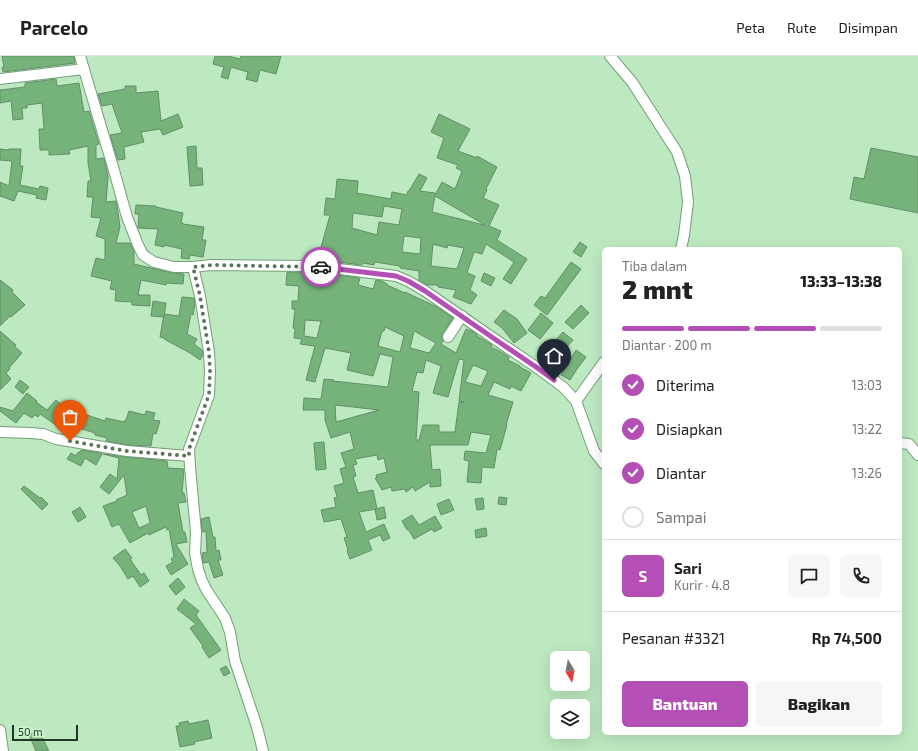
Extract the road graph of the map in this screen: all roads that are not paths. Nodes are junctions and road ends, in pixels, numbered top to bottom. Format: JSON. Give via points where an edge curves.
{"nodes":[{"id":1,"x":80,"y":56,"type":"edge"},
{"id":2,"x":610,"y":56,"type":"edge"},
{"id":3,"x":84,"y":69,"type":"junction"},
{"id":4,"x":0,"y":79,"type":"edge"},
{"id":5,"x":681,"y":247,"type":"edge"},
{"id":6,"x":193,"y":267,"type":"junction"},
{"id":7,"x":462,"y":316,"type":"junction"},
{"id":8,"x":448,"y":337,"type":"dead end"},
{"id":9,"x":602,"y":365,"type":"edge"},
{"id":10,"x":576,"y":401,"type":"junction"},
{"id":11,"x":0,"y":432,"type":"edge"},
{"id":12,"x":902,"y":443,"type":"edge"},
{"id":13,"x":918,"y":455,"type":"edge"},
{"id":14,"x":189,"y":456,"type":"junction"},
{"id":15,"x":602,"y":461,"type":"edge"},
{"id":16,"x":0,"y":730,"type":"edge"},
{"id":17,"x":3,"y":751,"type":"edge"},
{"id":18,"x":263,"y":751,"type":"edge"}],
"edges":[{"from":1,"to":3,"type":"street"},
{"from":2,"to":5,"type":"street","via":[[632,82],[677,152],[685,176],[688,202]]},
{"from":3,"to":4,"type":"street"},
{"from":3,"to":6,"type":"street","via":[[127,217],[143,255],[154,262],[174,267]]},
{"from":6,"to":7,"type":"street","via":[[315,266],[396,276]]},
{"from":6,"to":14,"type":"street","via":[[200,296],[210,371],[209,395],[189,449]]},
{"from":7,"to":8,"type":"street"},
{"from":7,"to":10,"type":"street","via":[[563,387]]},
{"from":9,"to":10,"type":"street"},
{"from":10,"to":15,"type":"street","via":[[594,451]]},
{"from":11,"to":14,"type":"street","via":[[43,434],[127,451]]},
{"from":12,"to":13,"type":"street","via":[[909,444]]},
{"from":14,"to":18,"type":"street","via":[[198,569],[207,591],[225,618],[235,661]]},
{"from":16,"to":17,"type":"street"}]}
